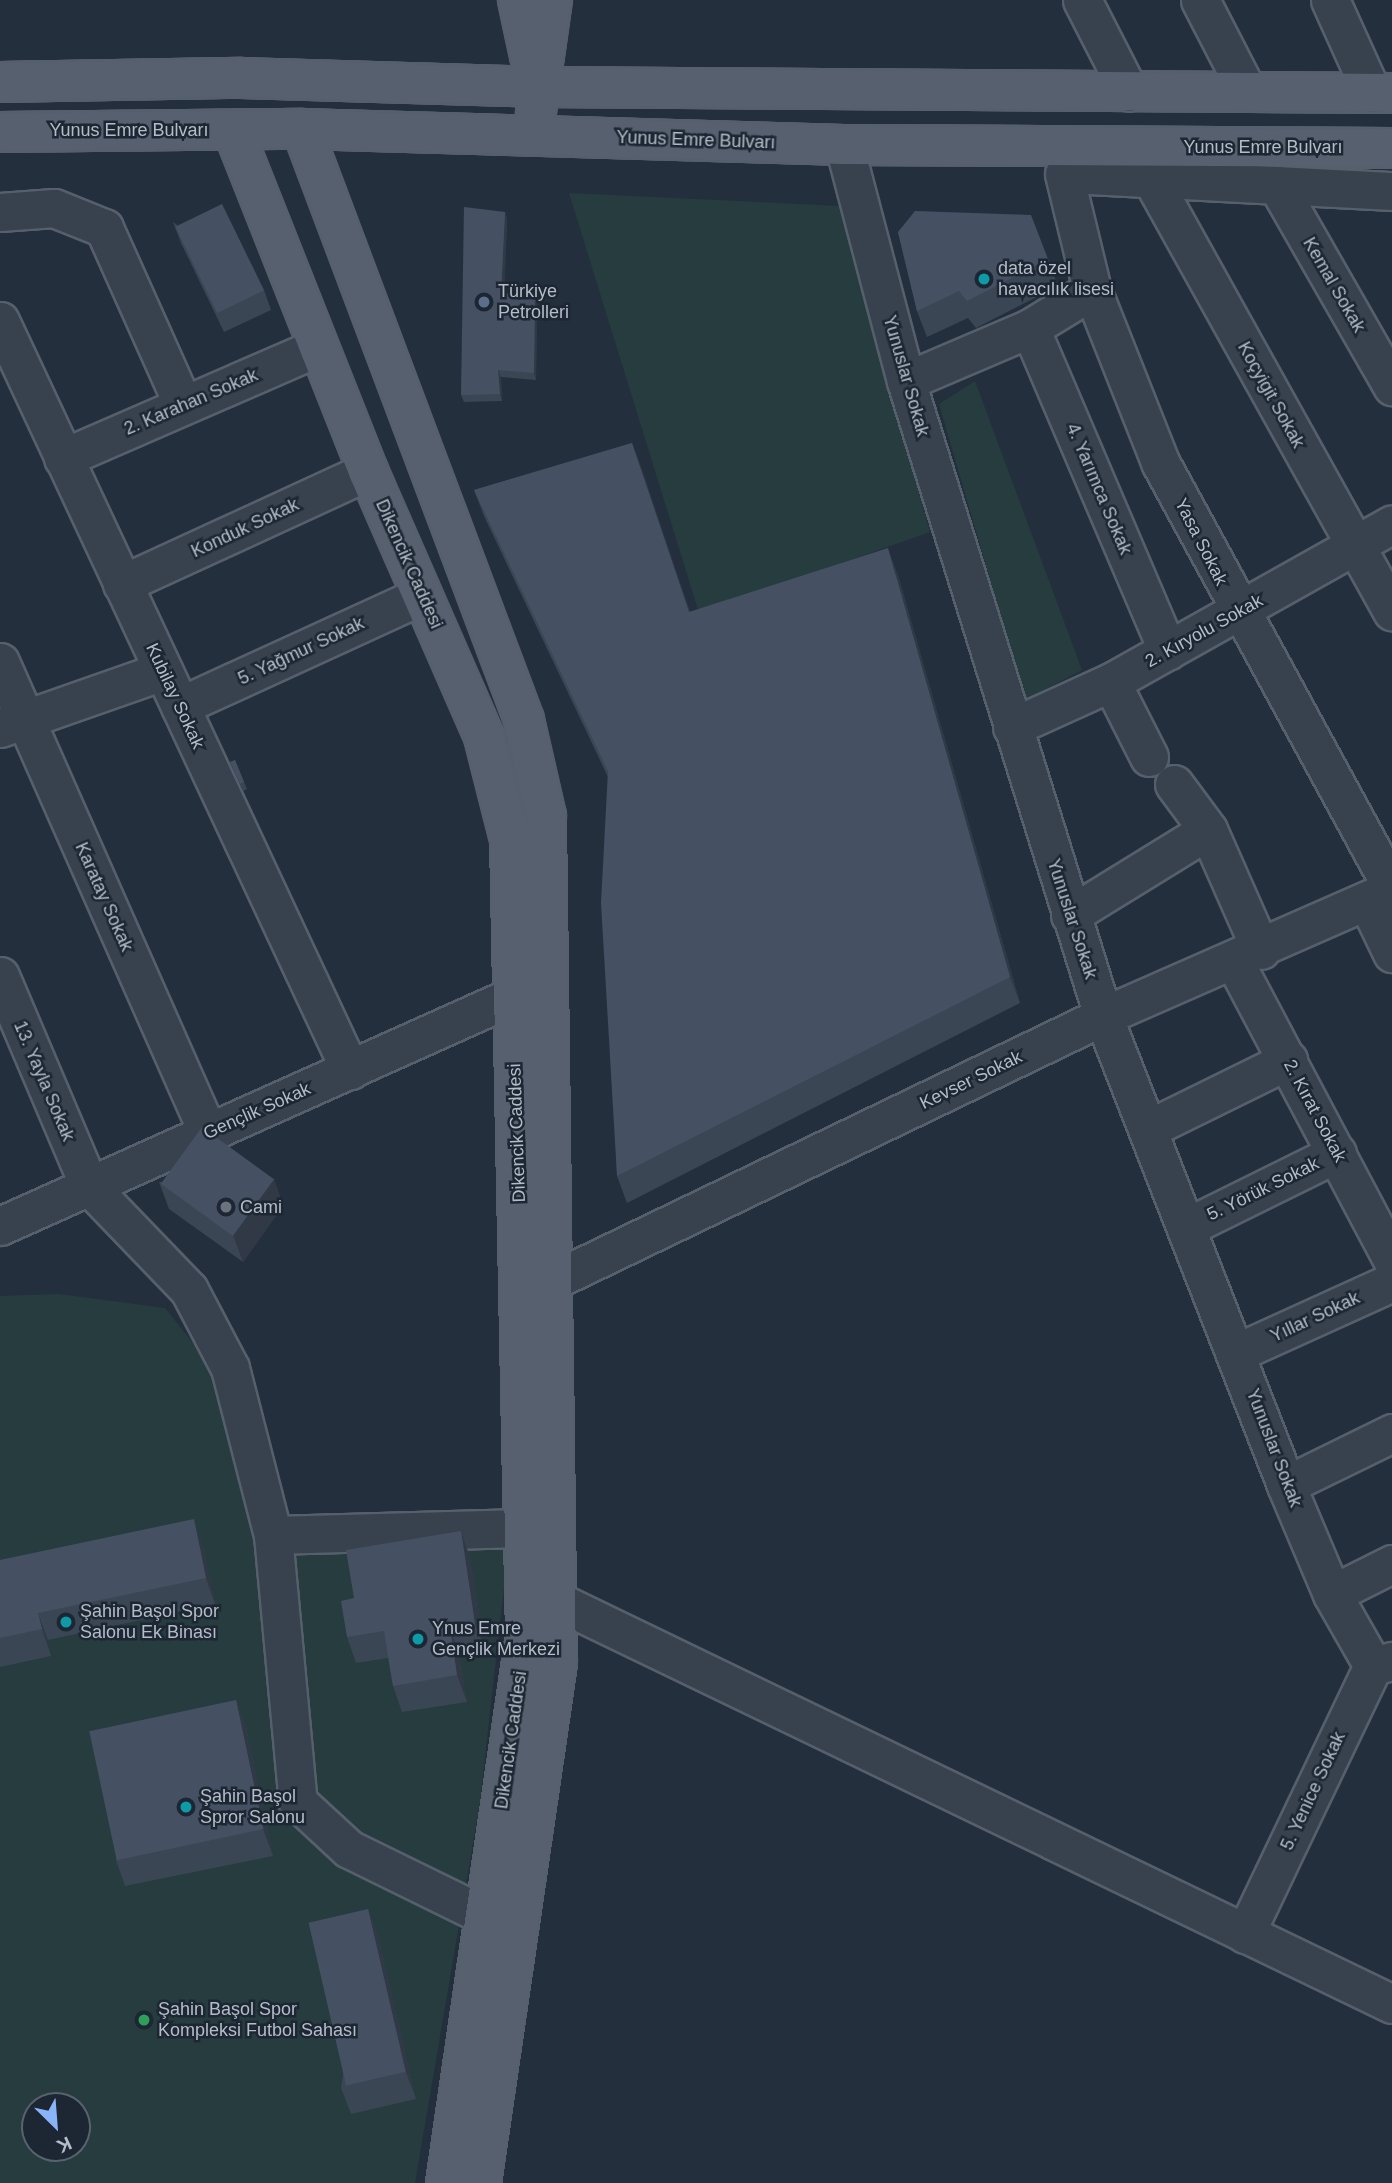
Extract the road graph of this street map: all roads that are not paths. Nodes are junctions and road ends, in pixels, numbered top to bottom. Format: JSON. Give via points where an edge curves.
{"nodes":[{"id":1,"x":518,"y":0,"type":"edge"},
{"id":2,"x":552,"y":0,"type":"edge"},
{"id":3,"x":1082,"y":0,"type":"edge"},
{"id":4,"x":1200,"y":0,"type":"edge"},
{"id":5,"x":1330,"y":0,"type":"edge"},
{"id":6,"x":0,"y":82,"type":"edge"},
{"id":7,"x":537,"y":87,"type":"junction"},
{"id":8,"x":1247,"y":91,"type":"junction"},
{"id":9,"x":1129,"y":92,"type":"junction"},
{"id":10,"x":1382,"y":93,"type":"edge"},
{"id":11,"x":302,"y":129,"type":"junction"},
{"id":12,"x":233,"y":130,"type":"junction"},
{"id":13,"x":0,"y":131,"type":"edge"},
{"id":14,"x":536,"y":135,"type":"junction"},
{"id":15,"x":844,"y":145,"type":"junction"},
{"id":16,"x":1392,"y":148,"type":"edge"},
{"id":17,"x":1151,"y":178,"type":"junction"},
{"id":18,"x":1277,"y":185,"type":"junction"},
{"id":19,"x":1392,"y":191,"type":"edge"},
{"id":20,"x":0,"y":212,"type":"edge"},
{"id":21,"x":1091,"y":290,"type":"junction"},
{"id":22,"x":0,"y":321,"type":"edge"},
{"id":23,"x":1030,"y":328,"type":"junction"},
{"id":24,"x":318,"y":347,"type":"junction"},
{"id":25,"x":906,"y":381,"type":"junction"},
{"id":26,"x":1392,"y":386,"type":"edge"},
{"id":27,"x":183,"y":405,"type":"junction"},
{"id":28,"x":63,"y":458,"type":"junction"},
{"id":29,"x":368,"y":471,"type":"junction"},
{"id":30,"x":1392,"y":524,"type":"edge"},
{"id":31,"x":1353,"y":545,"type":"junction"},
{"id":32,"x":122,"y":584,"type":"junction"},
{"id":33,"x":422,"y":595,"type":"junction"},
{"id":34,"x":1392,"y":611,"type":"edge"},
{"id":35,"x":1237,"y":613,"type":"junction"},
{"id":36,"x":1168,"y":651,"type":"junction"},
{"id":37,"x":0,"y":662,"type":"edge"},
{"id":38,"x":163,"y":671,"type":"junction"},
{"id":39,"x":1111,"y":681,"type":"junction"},
{"id":40,"x":180,"y":706,"type":"junction"},
{"id":41,"x":13,"y":724,"type":"edge"},
{"id":42,"x":1012,"y":727,"type":"junction"},
{"id":43,"x":1149,"y":757,"type":"dead end"},
{"id":44,"x":1174,"y":784,"type":"dead end"},
{"id":45,"x":1208,"y":830,"type":"junction"},
{"id":46,"x":1383,"y":893,"type":"edge"},
{"id":47,"x":1070,"y":915,"type":"junction"},
{"id":48,"x":1392,"y":953,"type":"edge"},
{"id":49,"x":1248,"y":956,"type":"junction"},
{"id":50,"x":0,"y":976,"type":"edge"},
{"id":51,"x":513,"y":996,"type":"junction"},
{"id":52,"x":1103,"y":1016,"type":"junction"},
{"id":53,"x":1288,"y":1060,"type":"junction"},
{"id":54,"x":350,"y":1070,"type":"junction"},
{"id":55,"x":1150,"y":1128,"type":"junction"},
{"id":56,"x":208,"y":1133,"type":"junction"},
{"id":57,"x":1337,"y":1153,"type":"junction"},
{"id":58,"x":89,"y":1186,"type":"junction"},
{"id":59,"x":0,"y":1226,"type":"edge"},
{"id":60,"x":1189,"y":1226,"type":"junction"},
{"id":61,"x":1392,"y":1260,"type":"edge"},
{"id":62,"x":554,"y":1280,"type":"junction"},
{"id":63,"x":1392,"y":1282,"type":"edge"},
{"id":64,"x":1238,"y":1352,"type":"junction"},
{"id":65,"x":1392,"y":1433,"type":"edge"},
{"id":66,"x":1286,"y":1486,"type":"junction"},
{"id":67,"x":529,"y":1528,"type":"junction"},
{"id":68,"x":273,"y":1535,"type":"junction"},
{"id":69,"x":1392,"y":1564,"type":"edge"},
{"id":70,"x":1332,"y":1594,"type":"junction"},
{"id":71,"x":559,"y":1602,"type":"junction"},
{"id":72,"x":1382,"y":1663,"type":"edge"},
{"id":73,"x":486,"y":1916,"type":"junction"},
{"id":74,"x":1245,"y":1934,"type":"junction"},
{"id":75,"x":1392,"y":2004,"type":"edge"},
{"id":76,"x":446,"y":2183,"type":"edge"},
{"id":77,"x":481,"y":2183,"type":"edge"}],
"edges":[{"from":1,"to":7,"type":"main road"},
{"from":2,"to":7,"type":"main road"},
{"from":3,"to":9,"type":"street"},
{"from":4,"to":8,"type":"street"},
{"from":5,"to":10,"type":"street"},
{"from":6,"to":7,"type":"main road","via":[[241,78]]},
{"from":7,"to":9,"type":"main road"},
{"from":7,"to":14,"type":"main road"},
{"from":8,"to":9,"type":"main road"},
{"from":8,"to":10,"type":"main road"},
{"from":11,"to":12,"type":"main road","name":"Yunus Emre Bulvarı"},
{"from":11,"to":14,"type":"main road","name":"Yunus Emre Bulvarı"},
{"from":11,"to":62,"type":"main road","name":"Dikencik Caddesi","via":[[539,772],[546,816]]},
{"from":12,"to":13,"type":"main road","name":"Yunus Emre Bulvarı"},
{"from":12,"to":24,"type":"main road","name":"Dikencik Caddesi"},
{"from":14,"to":15,"type":"main road","name":"Yunus Emre Bulvarı"},
{"from":15,"to":16,"type":"main road","name":"Yunus Emre Bulvarı"},
{"from":15,"to":25,"type":"street","name":"Yunuslar Sokak"},
{"from":17,"to":18,"type":"street"},
{"from":17,"to":21,"type":"street","name":"Yasa Sokak","via":[[1064,174]]},
{"from":17,"to":31,"type":"street","name":"Koçyigit Sokak"},
{"from":18,"to":19,"type":"street"},
{"from":18,"to":26,"type":"street","name":"Kemal Sokak"},
{"from":20,"to":27,"type":"street","via":[[54,208],[104,228]]},
{"from":21,"to":23,"type":"street"},
{"from":21,"to":35,"type":"street","name":"Yasa Sokak","via":[[1160,463]]},
{"from":22,"to":28,"type":"street","name":"Kubilay Sokak"},
{"from":23,"to":25,"type":"street"},
{"from":23,"to":36,"type":"street","name":"4. Yarımca Sokak"},
{"from":24,"to":27,"type":"street","name":"2. Karahan Sokak"},
{"from":24,"to":29,"type":"main road","name":"Dikencik Caddesi"},
{"from":25,"to":42,"type":"street","name":"Yunuslar Sokak"},
{"from":27,"to":28,"type":"street","name":"2. Karahan Sokak"},
{"from":28,"to":32,"type":"street","name":"Kubilay Sokak"},
{"from":29,"to":32,"type":"street","name":"Konduk Sokak"},
{"from":29,"to":33,"type":"main road","name":"Dikencik Caddesi"},
{"from":30,"to":31,"type":"street","name":"2. Kıryolu Sokak"},
{"from":31,"to":34,"type":"street","name":"Koçyigit Sokak"},
{"from":31,"to":35,"type":"street","name":"2. Kıryolu Sokak"},
{"from":32,"to":38,"type":"street","name":"Kubilay Sokak"},
{"from":33,"to":40,"type":"street","name":"5. Yağmur Sokak"},
{"from":33,"to":51,"type":"main road","name":"Dikencik Caddesi","via":[[499,780],[510,840]]},
{"from":35,"to":36,"type":"street","name":"2. Kıryolu Sokak"},
{"from":35,"to":46,"type":"street","name":"Yasa Sokak","via":[[1321,750]]},
{"from":36,"to":39,"type":"street","name":"2. Kıryolu Sokak"},
{"from":37,"to":41,"type":"street","name":"Karatay Sokak"},
{"from":38,"to":40,"type":"street","name":"Kubilay Sokak"},
{"from":38,"to":41,"type":"street"},
{"from":39,"to":42,"type":"street","name":"2. Kıryolu Sokak"},
{"from":39,"to":43,"type":"street"},
{"from":40,"to":54,"type":"street","name":"Kubilay Sokak"},
{"from":41,"to":56,"type":"street","name":"Karatay Sokak"},
{"from":42,"to":47,"type":"street","name":"Yunuslar Sokak"},
{"from":44,"to":45,"type":"street","name":"2. Kırat Sokak"},
{"from":45,"to":47,"type":"street"},
{"from":45,"to":49,"type":"street","name":"2. Kırat Sokak"},
{"from":46,"to":48,"type":"street","name":"Yasa Sokak"},
{"from":46,"to":49,"type":"street","name":"Kevser Sokak"},
{"from":47,"to":52,"type":"street","name":"Yunuslar Sokak"},
{"from":49,"to":52,"type":"street","name":"Kevser Sokak"},
{"from":49,"to":53,"type":"street","name":"2. Kırat Sokak"},
{"from":50,"to":58,"type":"street","name":"13. Yayla Sokak"},
{"from":51,"to":54,"type":"street","name":"Gençlik Sokak"},
{"from":51,"to":67,"type":"main road","name":"Dikencik Caddesi"},
{"from":52,"to":55,"type":"street","name":"Yunuslar Sokak"},
{"from":52,"to":62,"type":"street","name":"Kevser Sokak"},
{"from":53,"to":55,"type":"street"},
{"from":53,"to":57,"type":"street","name":"2. Kırat Sokak"},
{"from":54,"to":56,"type":"street","name":"Gençlik Sokak"},
{"from":55,"to":60,"type":"street","name":"Yunuslar Sokak"},
{"from":56,"to":58,"type":"street","name":"Gençlik Sokak"},
{"from":57,"to":60,"type":"street","name":"5. Yörük Sokak"},
{"from":57,"to":61,"type":"street","name":"2. Kırat Sokak"},
{"from":58,"to":59,"type":"street","name":"Gençlik Sokak"},
{"from":58,"to":68,"type":"street","via":[[189,1290],[230,1368]]},
{"from":60,"to":64,"type":"street","name":"Yunuslar Sokak"},
{"from":62,"to":71,"type":"main road","name":"Dikencik Caddesi"},
{"from":63,"to":64,"type":"street","name":"Yıllar Sokak"},
{"from":64,"to":66,"type":"street","name":"Yunuslar Sokak"},
{"from":65,"to":66,"type":"street"},
{"from":66,"to":70,"type":"street","name":"Yunuslar Sokak"},
{"from":67,"to":68,"type":"street"},
{"from":67,"to":73,"type":"main road","name":"Dikencik Caddesi","via":[[527,1634]]},
{"from":68,"to":73,"type":"street","via":[[298,1802],[349,1849]]},
{"from":69,"to":70,"type":"street"},
{"from":70,"to":72,"type":"street","name":"Yunuslar Sokak"},
{"from":71,"to":74,"type":"street"},
{"from":71,"to":77,"type":"main road","name":"Dikencik Caddesi","via":[[557,1663]]},
{"from":72,"to":74,"type":"street","name":"5. Yenice Sokak"},
{"from":73,"to":76,"type":"main road","name":"Dikencik Caddesi"},
{"from":74,"to":75,"type":"street"}]}
